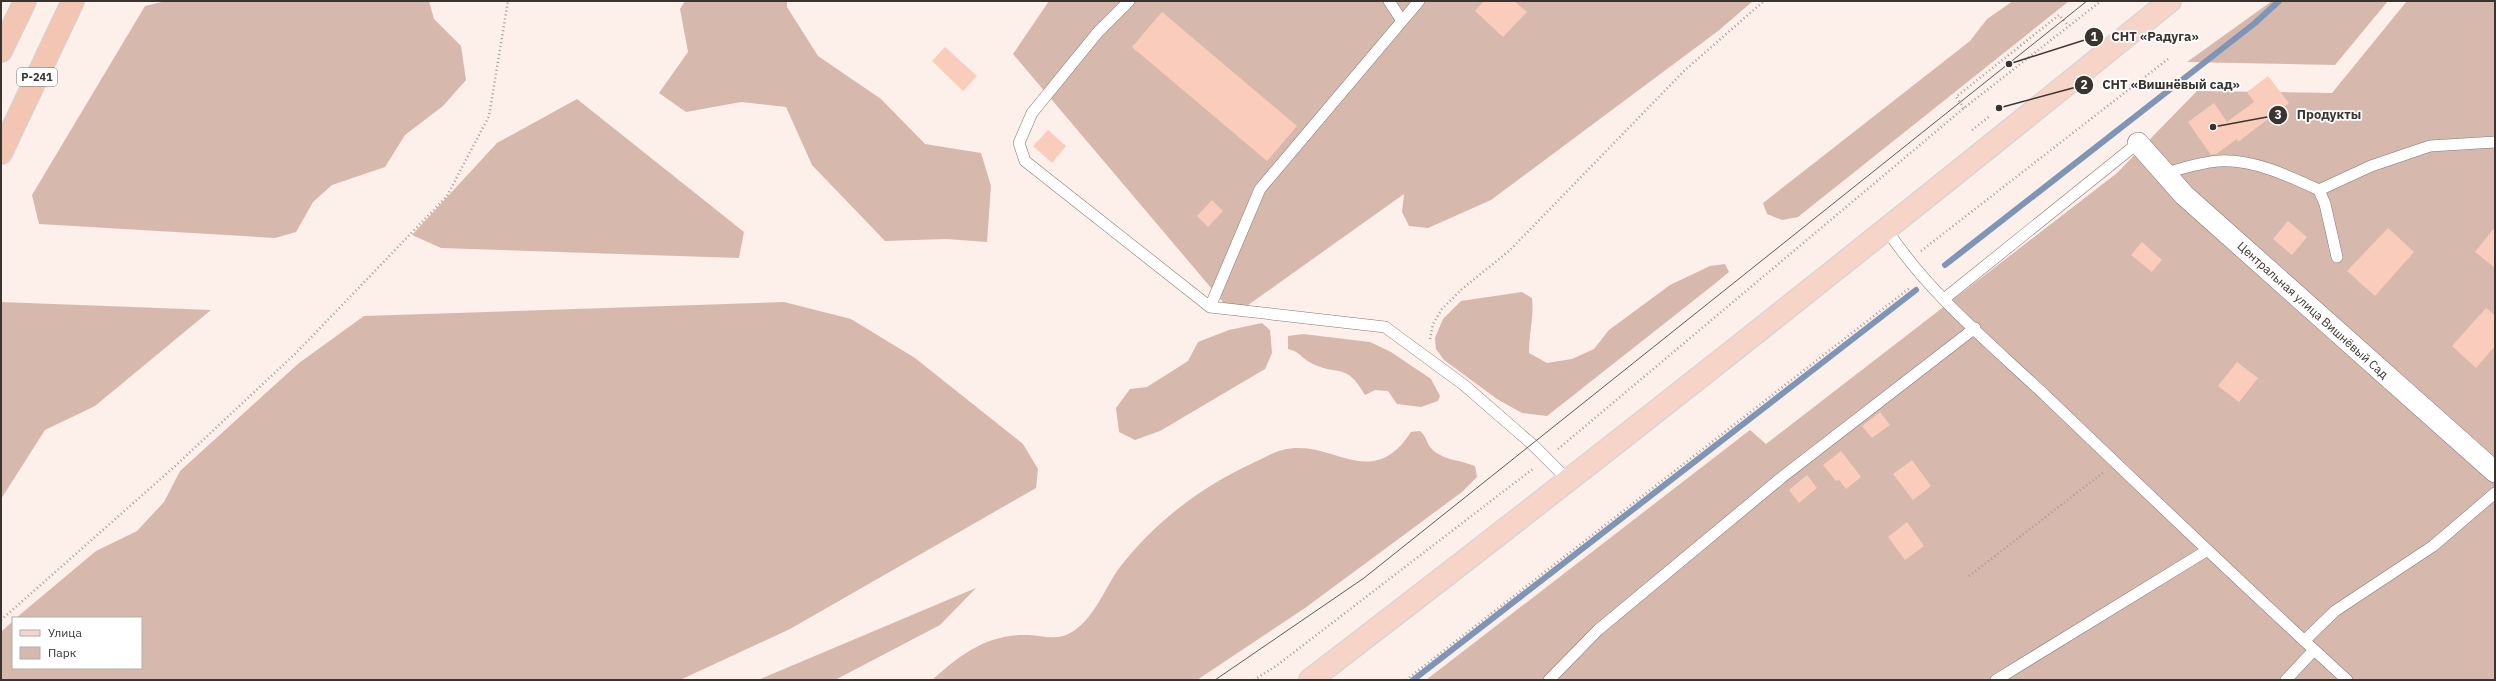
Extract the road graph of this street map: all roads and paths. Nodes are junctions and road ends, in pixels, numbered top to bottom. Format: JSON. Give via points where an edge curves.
{"nodes":[{"id":1,"x":25,"y":1,"type":"edge"},
{"id":2,"x":72,"y":1,"type":"edge"},
{"id":3,"x":508,"y":1,"type":"edge"},
{"id":4,"x":1129,"y":1,"type":"edge"},
{"id":5,"x":1389,"y":1,"type":"edge"},
{"id":6,"x":1419,"y":1,"type":"edge"},
{"id":7,"x":1764,"y":1,"type":"edge"},
{"id":8,"x":2101,"y":1,"type":"edge"},
{"id":9,"x":2170,"y":1,"type":"edge"},
{"id":10,"x":1402,"y":21,"type":"junction"},
{"id":11,"x":2068,"y":26,"type":"junction"},
{"id":12,"x":1,"y":51,"type":"edge"},
{"id":13,"x":2168,"y":59,"type":"dead end"},
{"id":14,"x":1964,"y":108,"type":"junction"},
{"id":15,"x":2495,"y":142,"type":"edge"},
{"id":16,"x":2138,"y":143,"type":"joint"},
{"id":17,"x":1,"y":153,"type":"edge"},
{"id":18,"x":2164,"y":173,"type":"junction"},
{"id":19,"x":2319,"y":190,"type":"junction"},
{"id":20,"x":1887,"y":230,"type":"junction"},
{"id":21,"x":2336,"y":257,"type":"dead end"},
{"id":22,"x":1910,"y":260,"type":"junction"},
{"id":23,"x":1924,"y":277,"type":"junction"},
{"id":24,"x":1944,"y":299,"type":"junction"},
{"id":25,"x":1210,"y":308,"type":"junction"},
{"id":26,"x":1975,"y":328,"type":"junction"},
{"id":27,"x":1427,"y":358,"type":"junction"},
{"id":28,"x":1547,"y":458,"type":"junction"},
{"id":29,"x":2115,"y":463,"type":"junction"},
{"id":30,"x":2495,"y":472,"type":"edge"},
{"id":31,"x":1570,"y":482,"type":"junction"},
{"id":32,"x":2495,"y":493,"type":"edge"},
{"id":33,"x":2206,"y":550,"type":"junction"},
{"id":34,"x":1969,"y":576,"type":"dead end"},
{"id":35,"x":1,"y":620,"type":"edge"},
{"id":36,"x":2304,"y":641,"type":"junction"},
{"id":37,"x":2314,"y":650,"type":"junction"},
{"id":38,"x":1254,"y":680,"type":"edge"},
{"id":39,"x":1310,"y":680,"type":"edge"},
{"id":40,"x":1406,"y":680,"type":"edge"},
{"id":41,"x":1549,"y":680,"type":"edge"},
{"id":42,"x":1996,"y":680,"type":"edge"},
{"id":43,"x":2286,"y":680,"type":"edge"},
{"id":44,"x":2347,"y":680,"type":"edge"}],
"edges":[{"from":1,"to":12,"type":"highway"},
{"from":2,"to":17,"type":"highway","number":"Р-241"},
{"from":3,"to":35,"type":"path","via":[[489,116],[447,196],[296,354],[173,468]]},
{"from":4,"to":25,"type":"lane","via":[[1098,32],[1032,113],[1019,143],[1025,161]]},
{"from":5,"to":10,"type":"lane"},
{"from":6,"to":10,"type":"lane"},
{"from":7,"to":27,"type":"path","via":[[1685,70],[1514,246],[1442,309],[1433,324]]},
{"from":8,"to":11,"type":"path"},
{"from":9,"to":20,"type":"main road"},
{"from":10,"to":25,"type":"lane","via":[[1260,189]]},
{"from":11,"to":14,"type":"path"},
{"from":11,"to":14,"type":"path","via":[[2059,15],[1956,97]]},
{"from":13,"to":22,"type":"path"},
{"from":14,"to":28,"type":"path"},
{"from":15,"to":19,"type":"lane","via":[[2430,146],[2371,166]]},
{"from":16,"to":18,"type":"street","name":"Центральная улица Вишнёвый Сад"},
{"from":16,"to":24,"type":"lane"},
{"from":18,"to":19,"type":"lane","via":[[2219,161],[2241,163],[2285,174]]},
{"from":18,"to":30,"type":"street","name":"Центральная улица Вишнёвый Сад","via":[[2184,195]]},
{"from":19,"to":21,"type":"lane","via":[[2325,204]]},
{"from":20,"to":22,"type":"lane"},
{"from":20,"to":31,"type":"main road"},
{"from":22,"to":23,"type":"lane"},
{"from":23,"to":24,"type":"lane"},
{"from":23,"to":40,"type":"path"},
{"from":24,"to":26,"type":"lane"},
{"from":25,"to":27,"type":"lane","via":[[1385,327]]},
{"from":26,"to":29,"type":"lane"},
{"from":26,"to":41,"type":"lane","via":[[1775,483],[1598,630]]},
{"from":27,"to":28,"type":"lane","via":[[1464,385]]},
{"from":28,"to":31,"type":"lane"},
{"from":28,"to":38,"type":"path","via":[[1276,666]]},
{"from":29,"to":33,"type":"lane"},
{"from":29,"to":34,"type":"path"},
{"from":31,"to":39,"type":"main road"},
{"from":32,"to":36,"type":"lane","via":[[2433,546],[2335,611]]},
{"from":33,"to":36,"type":"lane"},
{"from":33,"to":42,"type":"lane"},
{"from":36,"to":37,"type":"lane"},
{"from":37,"to":43,"type":"lane"},
{"from":37,"to":44,"type":"lane"}]}
